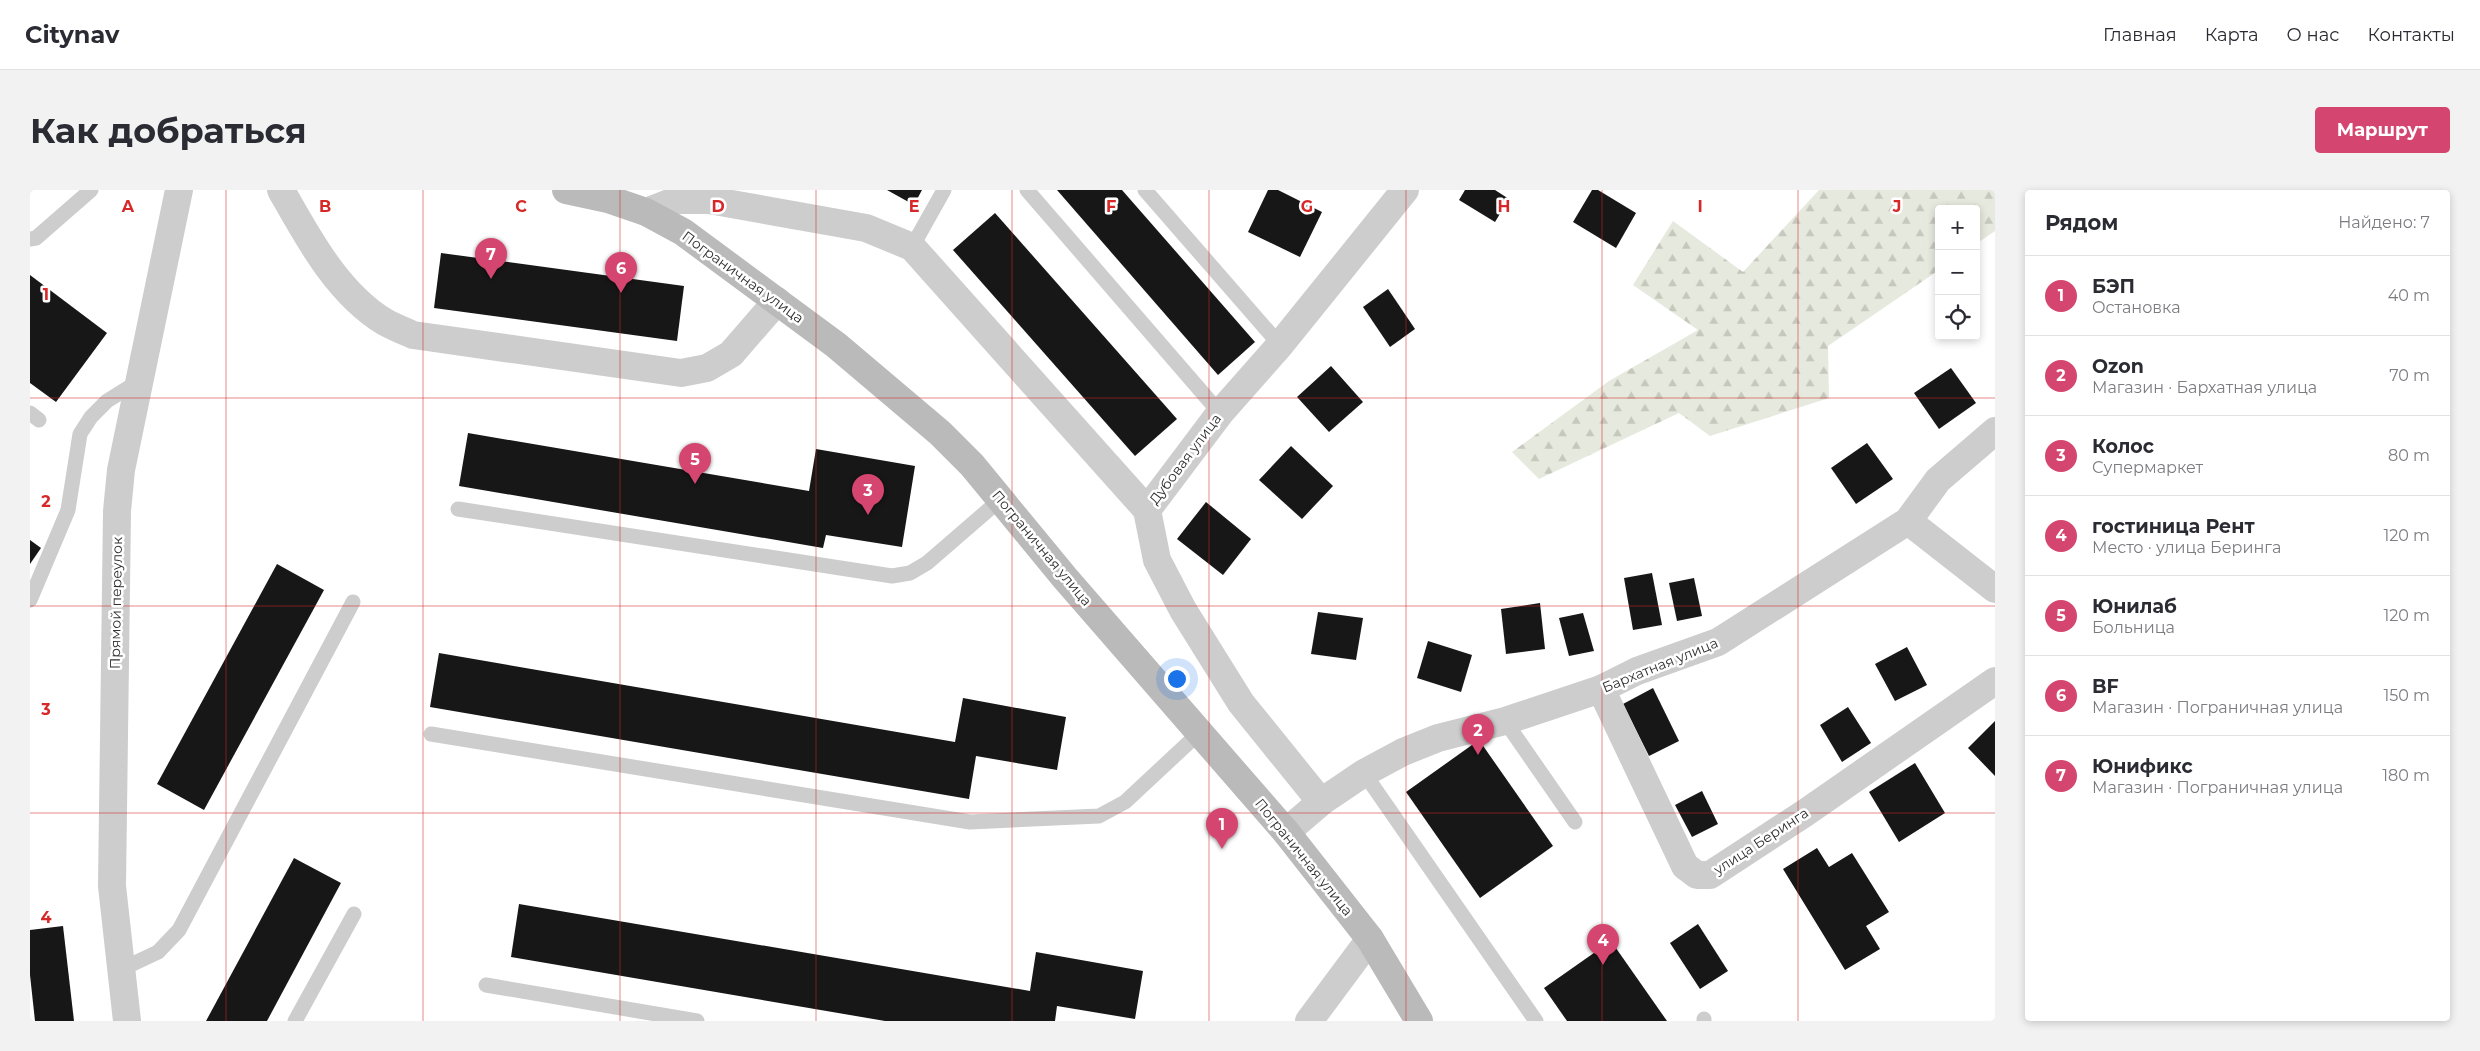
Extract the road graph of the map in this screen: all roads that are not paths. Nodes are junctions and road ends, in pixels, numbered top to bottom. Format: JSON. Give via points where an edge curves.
{"nodes":[{"id":1,"x":91,"y":190,"type":"edge"},
{"id":2,"x":179,"y":190,"type":"edge"},
{"id":3,"x":281,"y":190,"type":"edge"},
{"id":4,"x":566,"y":190,"type":"edge"},
{"id":5,"x":944,"y":190,"type":"edge"},
{"id":6,"x":1027,"y":190,"type":"edge"},
{"id":7,"x":1145,"y":190,"type":"edge"},
{"id":8,"x":1405,"y":190,"type":"edge"},
{"id":9,"x":646,"y":212,"type":"junction"},
{"id":10,"x":30,"y":239,"type":"edge"},
{"id":11,"x":912,"y":247,"type":"junction"},
{"id":12,"x":777,"y":300,"type":"junction"},
{"id":13,"x":1280,"y":344,"type":"junction"},
{"id":14,"x":139,"y":381,"type":"junction"},
{"id":15,"x":1220,"y":413,"type":"junction"},
{"id":16,"x":1995,"y":431,"type":"edge"},
{"id":17,"x":1002,"y":500,"type":"junction"},
{"id":18,"x":458,"y":509,"type":"dead end"},
{"id":19,"x":1147,"y":510,"type":"junction"},
{"id":20,"x":1908,"y":521,"type":"junction"},
{"id":21,"x":1995,"y":589,"type":"edge"},
{"id":22,"x":30,"y":600,"type":"edge"},
{"id":23,"x":354,"y":602,"type":"dead end"},
{"id":24,"x":1995,"y":681,"type":"edge"},
{"id":25,"x":1601,"y":690,"type":"junction"},
{"id":26,"x":1505,"y":721,"type":"junction"},
{"id":27,"x":1199,"y":733,"type":"junction"},
{"id":28,"x":431,"y":734,"type":"dead end"},
{"id":29,"x":1364,"y":773,"type":"junction"},
{"id":30,"x":1321,"y":802,"type":"junction"},
{"id":31,"x":1575,"y":822,"type":"dead end"},
{"id":32,"x":1286,"y":832,"type":"junction"},
{"id":33,"x":354,"y":914,"type":"dead end"},
{"id":34,"x":1370,"y":939,"type":"junction"},
{"id":35,"x":122,"y":969,"type":"junction"},
{"id":36,"x":486,"y":985,"type":"dead end"},
{"id":37,"x":127,"y":1021,"type":"edge"},
{"id":38,"x":295,"y":1021,"type":"edge"},
{"id":39,"x":697,"y":1021,"type":"edge"},
{"id":40,"x":1309,"y":1021,"type":"edge"},
{"id":41,"x":1419,"y":1021,"type":"edge"},
{"id":42,"x":1536,"y":1021,"type":"edge"}],
"edges":[{"from":1,"to":10,"type":"lane","via":[[36,238]]},
{"from":2,"to":14,"type":"street","name":"Прямой переулок"},
{"from":3,"to":12,"type":"street","via":[[317,253],[358,301],[384,321],[413,335],[681,373],[707,368],[731,354]]},
{"from":4,"to":9,"type":"main road","name":"Пограничная улица","via":[[608,198]]},
{"from":5,"to":11,"type":"lane"},
{"from":6,"to":15,"type":"lane"},
{"from":7,"to":13,"type":"lane"},
{"from":8,"to":13,"type":"street","name":"Дубовая улица"},
{"from":9,"to":11,"type":"street","via":[[677,200],[709,200],[866,228]]},
{"from":9,"to":12,"type":"main road","name":"Пограничная улица","via":[[683,232]]},
{"from":11,"to":19,"type":"street"},
{"from":12,"to":17,"type":"main road","name":"Пограничная улица","via":[[940,433]]},
{"from":13,"to":15,"type":"street","name":"Дубовая улица"},
{"from":14,"to":22,"type":"lane","via":[[107,401],[80,434],[68,510]]},
{"from":14,"to":35,"type":"street","name":"Прямой переулок","via":[[121,470],[117,510],[112,886]]},
{"from":15,"to":19,"type":"street","name":"Дубовая улица"},
{"from":16,"to":20,"type":"street","name":"Бархатная улица","via":[[1938,480]]},
{"from":17,"to":18,"type":"lane","via":[[927,563],[910,573],[892,576]]},
{"from":17,"to":27,"type":"main road","name":"Пограничная улица"},
{"from":19,"to":30,"type":"street","name":"Дубовая улица","via":[[1157,560],[1183,610],[1241,703]]},
{"from":20,"to":21,"type":"street"},
{"from":20,"to":25,"type":"street","name":"Бархатная улица","via":[[1718,642],[1636,671]]},
{"from":23,"to":35,"type":"lane","via":[[179,930],[158,952]]},
{"from":24,"to":25,"type":"street","name":"улица Беринга","via":[[1710,875],[1697,875],[1685,866]]},
{"from":25,"to":26,"type":"street","name":"Бархатная улица"},
{"from":26,"to":29,"type":"street","name":"Бархатная улица","via":[[1438,738]]},
{"from":26,"to":31,"type":"lane"},
{"from":27,"to":28,"type":"lane","via":[[1125,802],[1099,816],[970,822]]},
{"from":27,"to":32,"type":"main road","name":"Пограничная улица"},
{"from":29,"to":30,"type":"street","name":"Бархатная улица"},
{"from":29,"to":42,"type":"lane"},
{"from":30,"to":32,"type":"street","name":"Бархатная улица"},
{"from":32,"to":34,"type":"main road","name":"Пограничная улица"},
{"from":33,"to":38,"type":"lane"},
{"from":34,"to":40,"type":"street"},
{"from":34,"to":41,"type":"main road","name":"Пограничная улица"},
{"from":35,"to":37,"type":"street","name":"Прямой переулок"},
{"from":36,"to":39,"type":"lane"}]}
